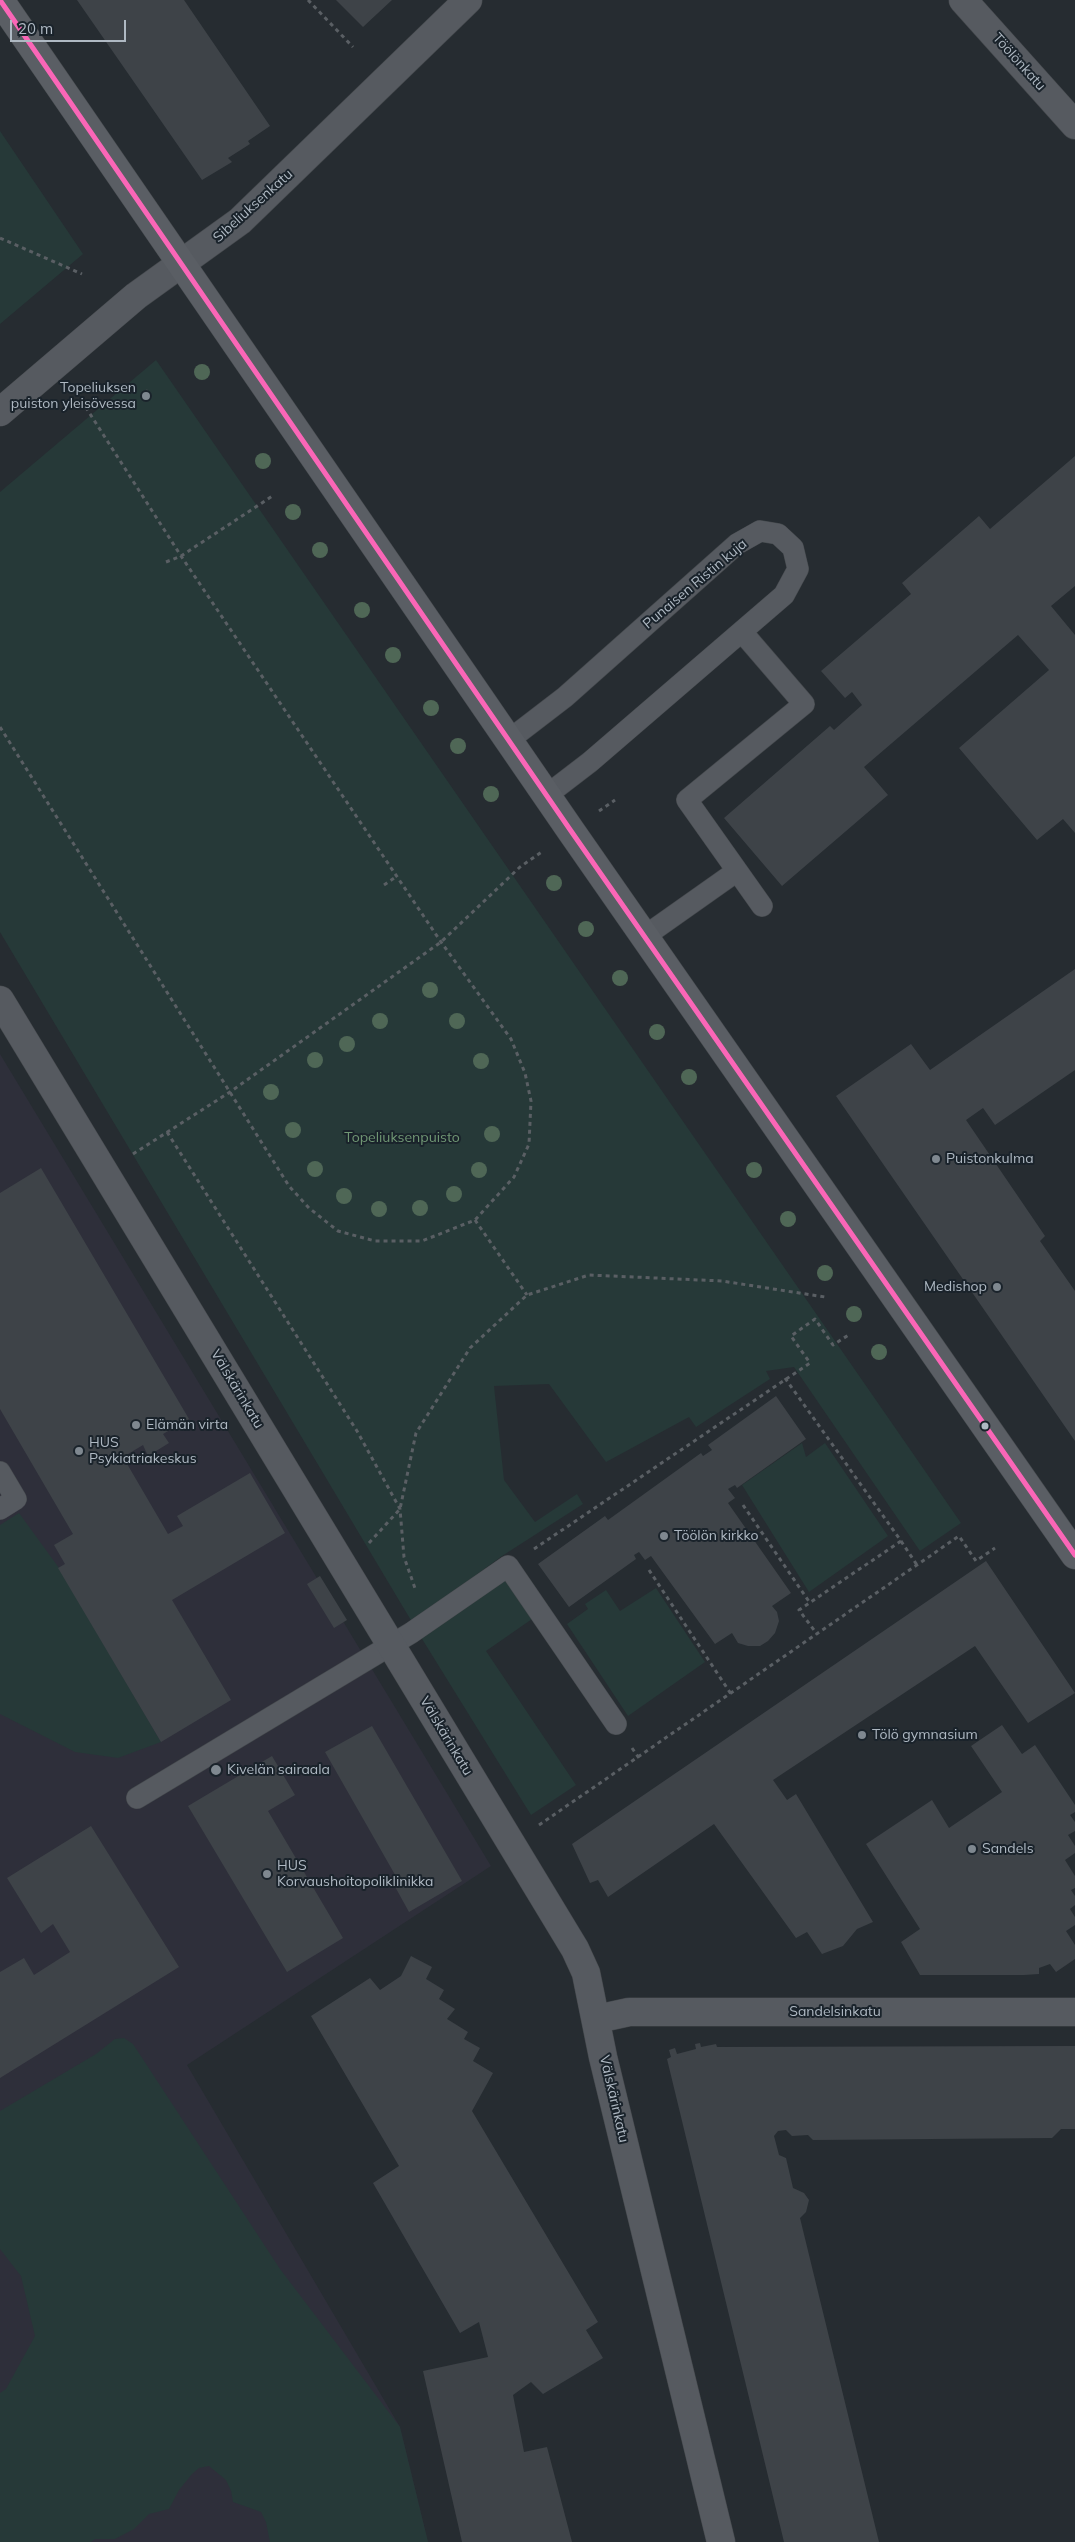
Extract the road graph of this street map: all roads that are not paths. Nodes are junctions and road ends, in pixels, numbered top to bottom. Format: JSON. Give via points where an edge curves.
{"nodes":[{"id":1,"x":0,"y":0,"type":"edge"},
{"id":2,"x":468,"y":0,"type":"edge"},
{"id":3,"x":963,"y":0,"type":"edge"},
{"id":4,"x":1075,"y":125,"type":"edge"},
{"id":5,"x":182,"y":263,"type":"junction"},
{"id":6,"x":0,"y":412,"type":"edge"},
{"id":7,"x":742,"y":632,"type":"junction"},
{"id":8,"x":509,"y":740,"type":"junction"},
{"id":9,"x":547,"y":795,"type":"junction"},
{"id":10,"x":737,"y":871,"type":"junction"},
{"id":11,"x":762,"y":906,"type":"dead end"},
{"id":12,"x":645,"y":936,"type":"junction"},
{"id":13,"x":0,"y":1000,"type":"edge"},
{"id":14,"x":0,"y":1472,"type":"edge"},
{"id":15,"x":0,"y":1509,"type":"edge"},
{"id":16,"x":1075,"y":1555,"type":"edge"},
{"id":17,"x":401,"y":1639,"type":"junction"},
{"id":18,"x":616,"y":1724,"type":"dead end"},
{"id":19,"x":137,"y":1798,"type":"dead end"},
{"id":20,"x":1075,"y":2012,"type":"edge"},
{"id":21,"x":597,"y":2020,"type":"junction"},
{"id":22,"x":720,"y":2542,"type":"edge"}],
"edges":[{"from":1,"to":5,"type":"main road"},
{"from":2,"to":5,"type":"street","name":"Sibeliuksenkatu","via":[[240,222]]},
{"from":3,"to":4,"type":"street","name":"Töölönkatu"},
{"from":5,"to":6,"type":"street","name":"Sibeliuksenkatu","via":[[136,296]]},
{"from":5,"to":8,"type":"main road"},
{"from":7,"to":8,"type":"lane","name":"Punaisen Ristin kuja","via":[[784,595],[798,569],[793,548],[778,534],[760,532],[737,544],[565,697]]},
{"from":7,"to":9,"type":"lane","name":"Punaisen Ristin kuja"},
{"from":7,"to":10,"type":"lane","via":[[804,704],[688,800]]},
{"from":8,"to":9,"type":"main road"},
{"from":9,"to":12,"type":"main road"},
{"from":10,"to":11,"type":"lane"},
{"from":10,"to":12,"type":"lane"},
{"from":12,"to":16,"type":"main road"},
{"from":13,"to":17,"type":"street","name":"Välskärinkatu"},
{"from":14,"to":15,"type":"lane","via":[[16,1500]]},
{"from":17,"to":18,"type":"lane","via":[[508,1566]]},
{"from":17,"to":19,"type":"lane"},
{"from":17,"to":21,"type":"street","name":"Välskärinkatu","via":[[575,1950],[588,1979]]},
{"from":20,"to":21,"type":"street","name":"Sandelsinkatu","via":[[635,2012]]},
{"from":21,"to":22,"type":"street","name":"Välskärinkatu","via":[[605,2066]]}]}
